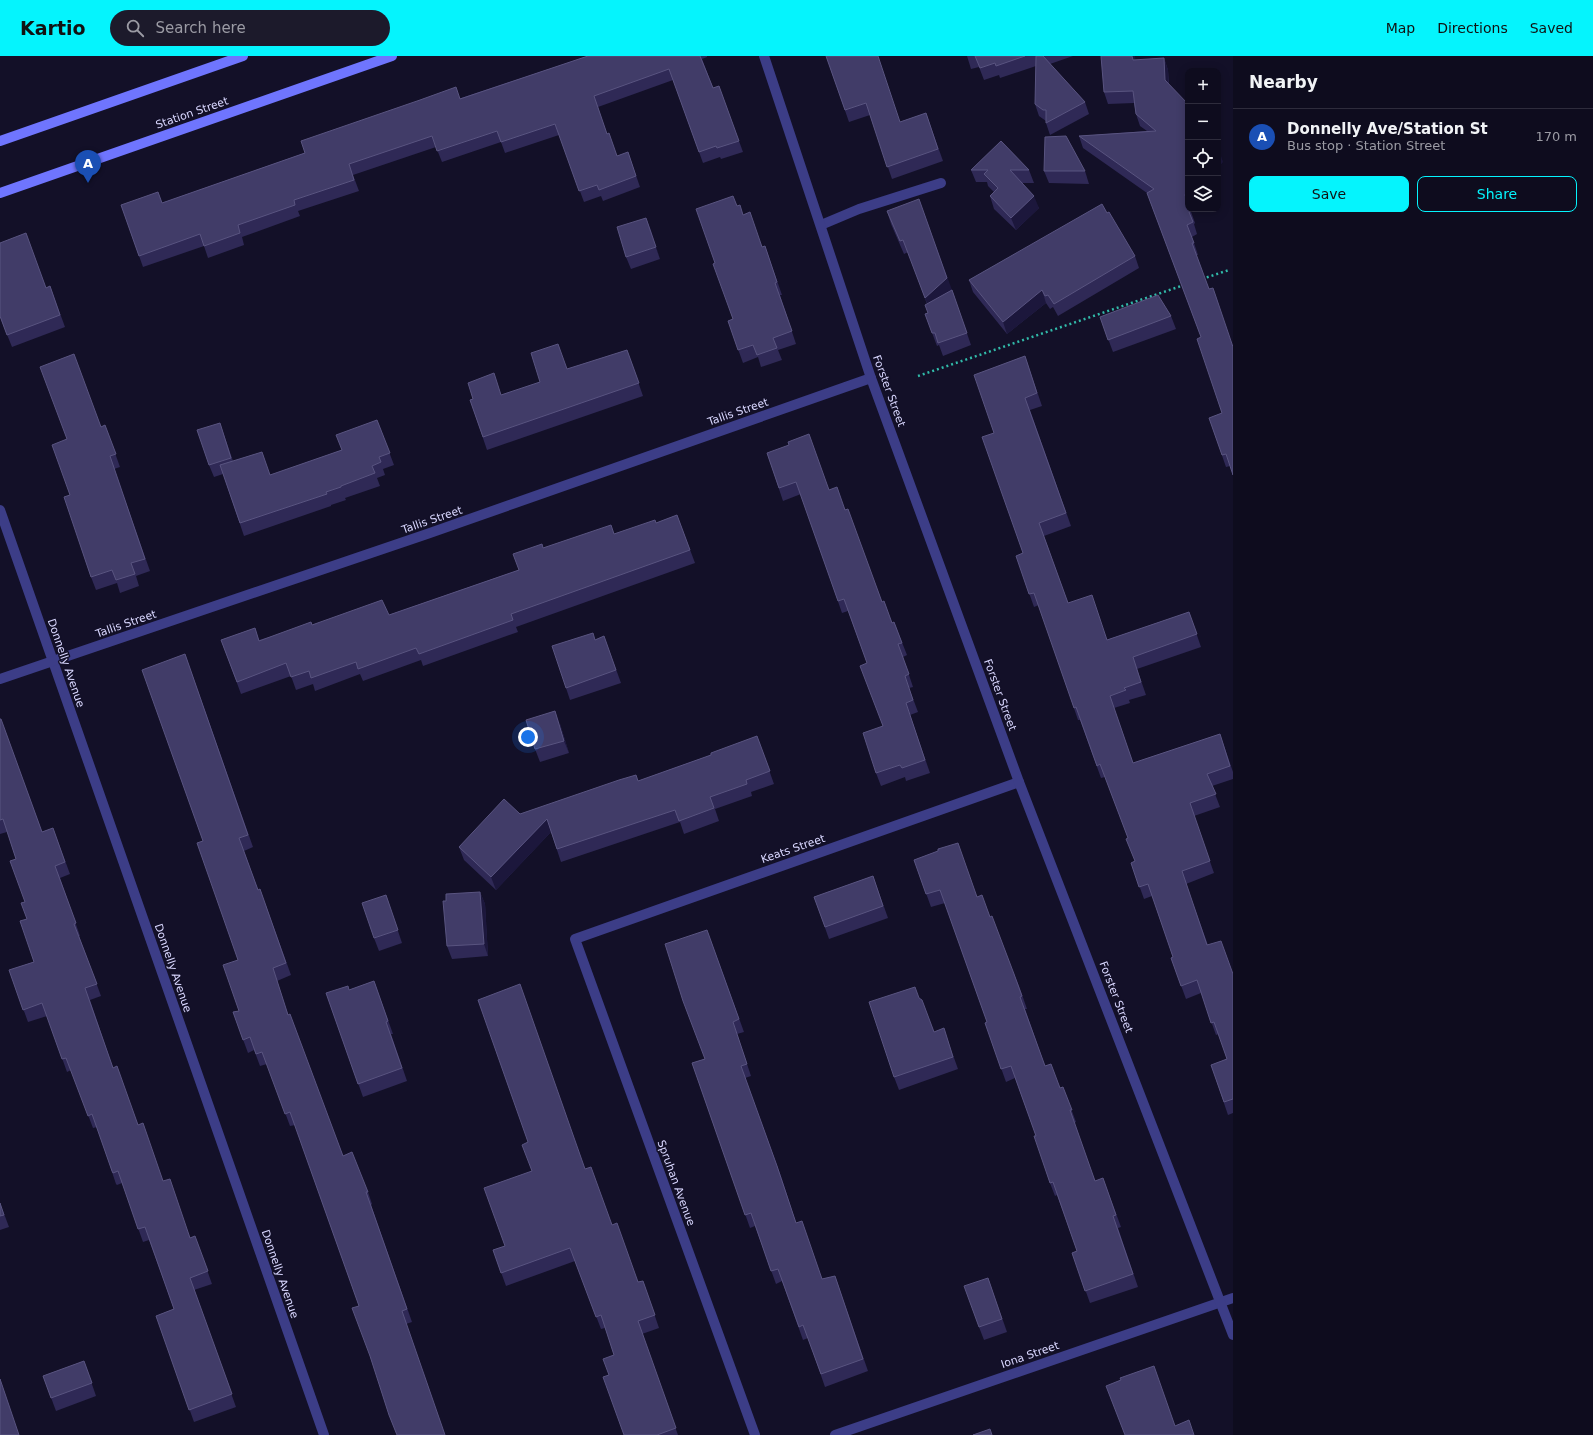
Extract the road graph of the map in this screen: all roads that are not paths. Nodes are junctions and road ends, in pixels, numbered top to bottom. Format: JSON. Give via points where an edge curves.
{"nodes":[{"id":1,"x":243,"y":56,"type":"edge"},
{"id":2,"x":392,"y":56,"type":"edge"},
{"id":3,"x":764,"y":56,"type":"edge"},
{"id":4,"x":0,"y":141,"type":"edge"},
{"id":5,"x":941,"y":183,"type":"dead end"},
{"id":6,"x":0,"y":193,"type":"edge"},
{"id":7,"x":821,"y":225,"type":"junction"},
{"id":8,"x":871,"y":378,"type":"junction"},
{"id":9,"x":0,"y":510,"type":"edge"},
{"id":10,"x":53,"y":661,"type":"junction"},
{"id":11,"x":0,"y":679,"type":"edge"},
{"id":12,"x":1019,"y":782,"type":"junction"},
{"id":13,"x":575,"y":939,"type":"joint"},
{"id":14,"x":1233,"y":1298,"type":"edge"},
{"id":15,"x":1221,"y":1302,"type":"junction"},
{"id":16,"x":1233,"y":1335,"type":"edge"},
{"id":17,"x":324,"y":1435,"type":"edge"},
{"id":18,"x":755,"y":1435,"type":"edge"},
{"id":19,"x":836,"y":1435,"type":"edge"}],
"edges":[{"from":1,"to":4,"type":"main road"},
{"from":2,"to":6,"type":"main road","name":"Station Street"},
{"from":3,"to":7,"type":"street","name":"Forster Street"},
{"from":5,"to":7,"type":"street","via":[[859,209]]},
{"from":7,"to":8,"type":"street","name":"Forster Street"},
{"from":8,"to":10,"type":"street","name":"Tallis Street","via":[[419,537]]},
{"from":8,"to":12,"type":"street","name":"Forster Street"},
{"from":9,"to":10,"type":"street","name":"Donnelly Avenue"},
{"from":10,"to":11,"type":"street","name":"Tallis Street"},
{"from":10,"to":17,"type":"street","name":"Donnelly Avenue"},
{"from":12,"to":13,"type":"street","name":"Keats Street"},
{"from":12,"to":15,"type":"street","name":"Forster Street"},
{"from":13,"to":18,"type":"street","name":"Spruhan Avenue"},
{"from":14,"to":15,"type":"street","name":"Iona Street"},
{"from":15,"to":16,"type":"street","name":"Forster Street"},
{"from":15,"to":19,"type":"street","name":"Iona Street"}]}
